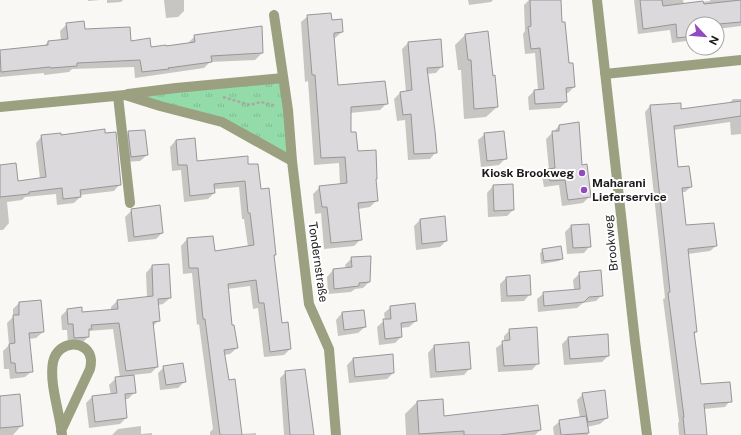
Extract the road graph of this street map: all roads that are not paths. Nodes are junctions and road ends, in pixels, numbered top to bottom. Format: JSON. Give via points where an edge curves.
{"nodes":[{"id":1,"x":597,"y":0,"type":"edge"},
{"id":2,"x":274,"y":15,"type":"dead end"},
{"id":3,"x":741,"y":60,"type":"edge"},
{"id":4,"x":604,"y":74,"type":"junction"},
{"id":5,"x":283,"y":78,"type":"junction"},
{"id":6,"x":121,"y":95,"type":"junction"},
{"id":7,"x":0,"y":107,"type":"edge"},
{"id":8,"x":292,"y":161,"type":"junction"},
{"id":9,"x":130,"y":203,"type":"dead end"},
{"id":10,"x":62,"y":433,"type":"edge"},
{"id":11,"x":336,"y":435,"type":"edge"},
{"id":12,"x":647,"y":435,"type":"edge"}],
"edges":[{"from":1,"to":4,"type":"street","name":"Brookweg"},
{"from":2,"to":5,"type":"street","name":"Tondernstraße"},
{"from":3,"to":4,"type":"street"},
{"from":4,"to":12,"type":"street","name":"Brookweg"},
{"from":5,"to":6,"type":"street"},
{"from":5,"to":8,"type":"street","name":"Tondernstraße"},
{"from":6,"to":7,"type":"street"},
{"from":6,"to":8,"type":"street","via":[[222,122]]},
{"from":6,"to":9,"type":"street"},
{"from":8,"to":11,"type":"street","name":"Tondernstraße","via":[[309,304],[329,349]]},
{"from":10,"to":10,"type":"street","via":[[53,380],[53,362],[57,351],[65,346],[77,344],[87,350],[91,359],[90,369]]}]}
